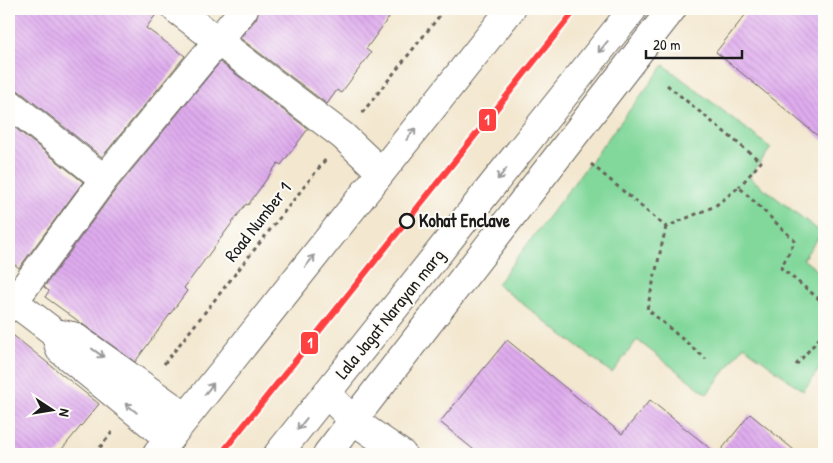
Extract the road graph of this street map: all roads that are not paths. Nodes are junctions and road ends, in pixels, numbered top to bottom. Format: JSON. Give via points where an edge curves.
{"nodes":[{"id":1,"x":176,"y":9,"type":"edge"},
{"id":2,"x":244,"y":9,"type":"edge"},
{"id":3,"x":511,"y":9,"type":"edge"},
{"id":4,"x":633,"y":9,"type":"edge"},
{"id":5,"x":672,"y":9,"type":"edge"},
{"id":6,"x":218,"y":41,"type":"junction"},
{"id":7,"x":9,"y":103,"type":"edge"},
{"id":8,"x":381,"y":172,"type":"junction"},
{"id":9,"x":104,"y":179,"type":"junction"},
{"id":10,"x":10,"y":303,"type":"edge"},
{"id":11,"x":326,"y":394,"type":"junction"},
{"id":12,"x":138,"y":398,"type":"junction"},
{"id":13,"x":186,"y":417,"type":"junction"},
{"id":14,"x":354,"y":421,"type":"junction"},
{"id":15,"x":163,"y":447,"type":"edge"},
{"id":16,"x":278,"y":454,"type":"edge"},
{"id":17,"x":327,"y":454,"type":"edge"},
{"id":18,"x":402,"y":454,"type":"edge"}],
"edges":[{"from":1,"to":6,"type":"street"},
{"from":2,"to":6,"type":"street"},
{"from":8,"to":3,"type":"street","one_way":true},
{"from":4,"to":11,"type":"street","name":"Lala Jagat Narayan marg","one_way":true},
{"from":5,"to":14,"type":"street"},
{"from":6,"to":8,"type":"street","via":[[343,136]]},
{"from":6,"to":9,"type":"street"},
{"from":7,"to":9,"type":"street"},
{"from":13,"to":8,"type":"street","one_way":true},
{"from":9,"to":10,"type":"street"},
{"from":10,"to":12,"type":"street","via":[[55,333],[73,336]]},
{"from":11,"to":14,"type":"street"},
{"from":11,"to":16,"type":"street","name":"Lala Jagat Narayan marg","one_way":true},
{"from":12,"to":13,"type":"street"},
{"from":15,"to":12,"type":"street","one_way":true},
{"from":13,"to":15,"type":"street"},
{"from":14,"to":17,"type":"street"},
{"from":14,"to":18,"type":"street"}]}
